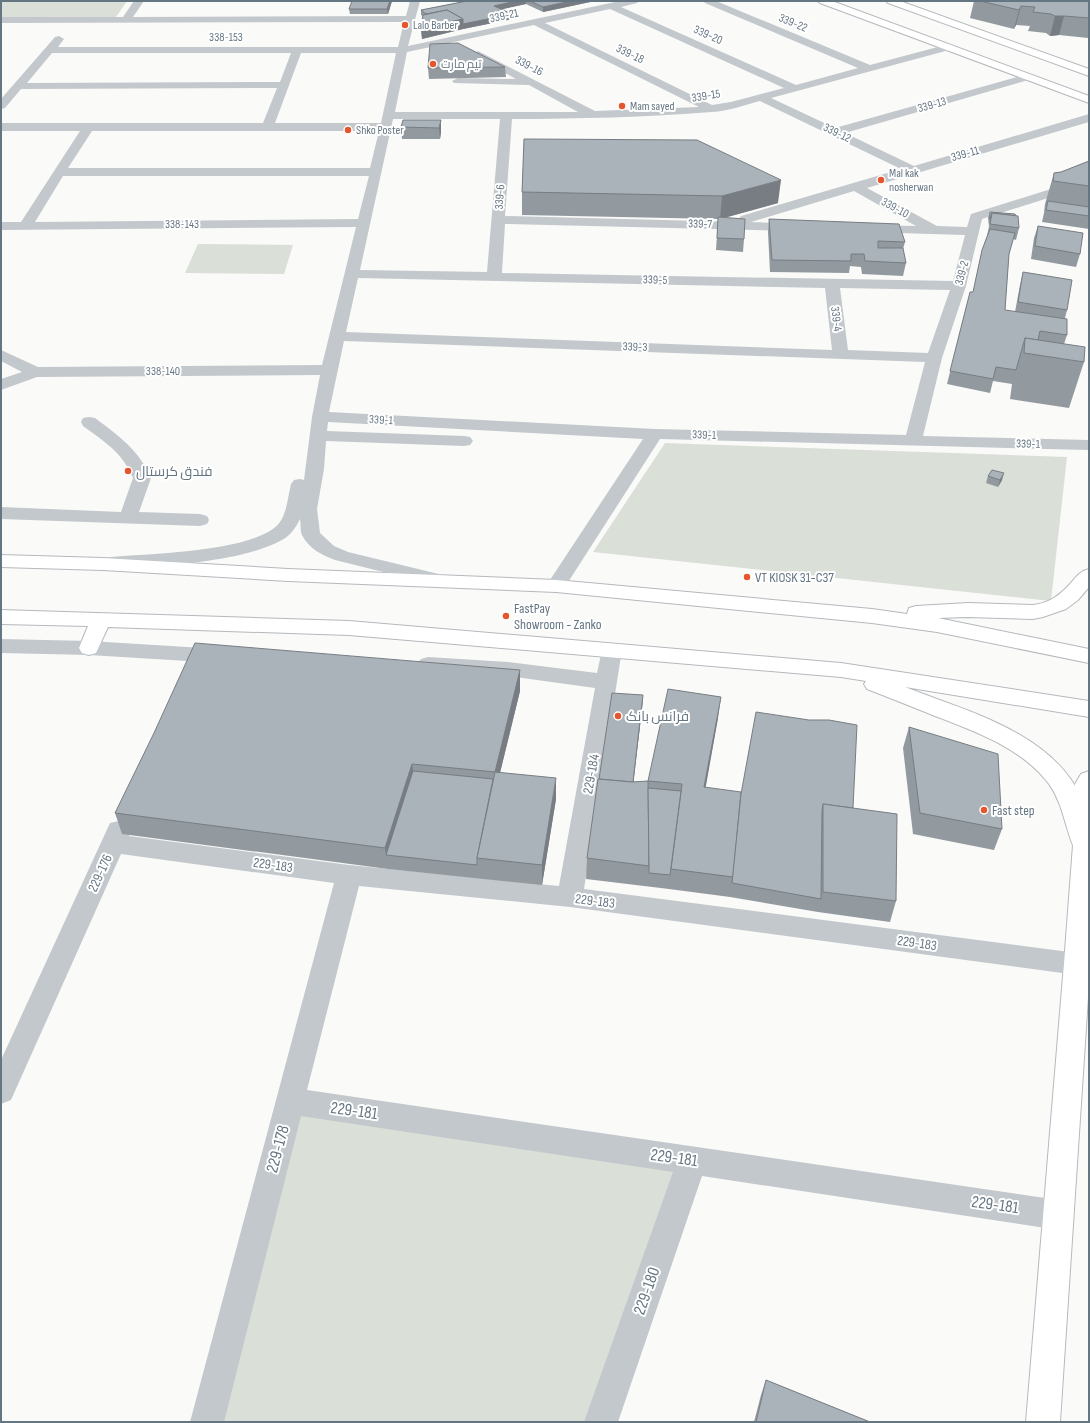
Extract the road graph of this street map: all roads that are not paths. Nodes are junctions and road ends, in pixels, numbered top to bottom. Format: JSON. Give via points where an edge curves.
{"nodes":[{"id":1,"x":139,"y":1,"type":"edge"},
{"id":2,"x":634,"y":1,"type":"edge"},
{"id":3,"x":708,"y":1,"type":"edge"},
{"id":4,"x":823,"y":1,"type":"edge"},
{"id":5,"x":891,"y":1,"type":"edge"},
{"id":6,"x":611,"y":6,"type":"junction"},
{"id":7,"x":228,"y":7,"type":"dead end"},
{"id":8,"x":316,"y":7,"type":"dead end"},
{"id":9,"x":415,"y":11,"type":"edge"},
{"id":10,"x":1,"y":20,"type":"edge"},
{"id":11,"x":76,"y":20,"type":"junction"},
{"id":12,"x":126,"y":20,"type":"junction"},
{"id":13,"x":222,"y":20,"type":"junction"},
{"id":14,"x":311,"y":20,"type":"junction"},
{"id":15,"x":536,"y":22,"type":"junction"},
{"id":16,"x":453,"y":40,"type":"junction"},
{"id":17,"x":949,"y":48,"type":"junction"},
{"id":18,"x":50,"y":50,"type":"junction"},
{"id":19,"x":297,"y":50,"type":"junction"},
{"id":20,"x":402,"y":50,"type":"junction"},
{"id":21,"x":1043,"y":56,"type":"junction"},
{"id":22,"x":1089,"y":61,"type":"edge"},
{"id":23,"x":868,"y":68,"type":"junction"},
{"id":24,"x":1089,"y":73,"type":"edge"},
{"id":25,"x":1028,"y":77,"type":"junction"},
{"id":26,"x":458,"y":81,"type":"edge"},
{"id":27,"x":532,"y":82,"type":"junction"},
{"id":28,"x":18,"y":86,"type":"junction"},
{"id":29,"x":284,"y":86,"type":"junction"},
{"id":30,"x":794,"y":88,"type":"junction"},
{"id":31,"x":760,"y":97,"type":"junction"},
{"id":32,"x":1089,"y":100,"type":"edge"},
{"id":33,"x":1,"y":106,"type":"edge"},
{"id":34,"x":712,"y":109,"type":"junction"},
{"id":35,"x":594,"y":115,"type":"junction"},
{"id":36,"x":506,"y":116,"type":"junction"},
{"id":37,"x":1089,"y":118,"type":"edge"},
{"id":38,"x":387,"y":121,"type":"junction"},
{"id":39,"x":1,"y":127,"type":"edge"},
{"id":40,"x":88,"y":127,"type":"junction"},
{"id":41,"x":268,"y":127,"type":"junction"},
{"id":42,"x":835,"y":132,"type":"junction"},
{"id":43,"x":914,"y":170,"type":"junction"},
{"id":44,"x":59,"y":172,"type":"junction"},
{"id":45,"x":375,"y":172,"type":"junction"},
{"id":46,"x":1089,"y":181,"type":"edge"},
{"id":47,"x":856,"y":187,"type":"junction"},
{"id":48,"x":498,"y":220,"type":"junction"},
{"id":49,"x":363,"y":223,"type":"junction"},
{"id":50,"x":726,"y":225,"type":"junction"},
{"id":51,"x":1,"y":226,"type":"edge"},
{"id":52,"x":25,"y":226,"type":"junction"},
{"id":53,"x":811,"y":227,"type":"edge"},
{"id":54,"x":857,"y":228,"type":"edge"},
{"id":55,"x":934,"y":230,"type":"junction"},
{"id":56,"x":973,"y":231,"type":"junction"},
{"id":57,"x":351,"y":274,"type":"junction"},
{"id":58,"x":494,"y":277,"type":"junction"},
{"id":59,"x":832,"y":284,"type":"junction"},
{"id":60,"x":959,"y":286,"type":"junction"},
{"id":61,"x":337,"y":336,"type":"junction"},
{"id":62,"x":1,"y":355,"type":"edge"},
{"id":63,"x":841,"y":355,"type":"junction"},
{"id":64,"x":934,"y":358,"type":"junction"},
{"id":65,"x":329,"y":370,"type":"junction"},
{"id":66,"x":35,"y":372,"type":"junction"},
{"id":67,"x":1,"y":386,"type":"edge"},
{"id":68,"x":320,"y":417,"type":"junction"},
{"id":69,"x":89,"y":422,"type":"dead end"},
{"id":70,"x":655,"y":434,"type":"junction"},
{"id":71,"x":318,"y":436,"type":"junction"},
{"id":72,"x":464,"y":441,"type":"dead end"},
{"id":73,"x":913,"y":441,"type":"junction"},
{"id":74,"x":1089,"y":445,"type":"edge"},
{"id":75,"x":1,"y":513,"type":"edge"},
{"id":76,"x":128,"y":517,"type":"junction"},
{"id":77,"x":200,"y":520,"type":"dead end"},
{"id":78,"x":1,"y":561,"type":"edge"},
{"id":79,"x":102,"y":564,"type":"junction"},
{"id":80,"x":1089,"y":575,"type":"edge"},
{"id":81,"x":445,"y":581,"type":"junction"},
{"id":82,"x":556,"y":586,"type":"junction"},
{"id":83,"x":872,"y":616,"type":"junction"},
{"id":84,"x":1,"y":617,"type":"edge"},
{"id":85,"x":101,"y":619,"type":"junction"},
{"id":86,"x":1,"y":646,"type":"edge"},
{"id":87,"x":89,"y":648,"type":"junction"},
{"id":88,"x":612,"y":650,"type":"junction"},
{"id":89,"x":235,"y":656,"type":"edge"},
{"id":90,"x":1089,"y":656,"type":"edge"},
{"id":91,"x":410,"y":663,"type":"edge"},
{"id":92,"x":840,"y":670,"type":"junction"},
{"id":93,"x":607,"y":682,"type":"junction"},
{"id":94,"x":1089,"y":709,"type":"edge"},
{"id":95,"x":1089,"y":780,"type":"edge"},
{"id":96,"x":129,"y":807,"type":"edge"},
{"id":97,"x":113,"y":843,"type":"junction"},
{"id":98,"x":1085,"y":845,"type":"junction"},
{"id":99,"x":349,"y":875,"type":"junction"},
{"id":100,"x":570,"y":897,"type":"junction"},
{"id":101,"x":1077,"y":964,"type":"junction"},
{"id":102,"x":1,"y":1091,"type":"edge"},
{"id":103,"x":290,"y":1101,"type":"junction"},
{"id":104,"x":692,"y":1161,"type":"junction"},
{"id":105,"x":1059,"y":1215,"type":"junction"},
{"id":106,"x":207,"y":1422,"type":"edge"},
{"id":107,"x":601,"y":1422,"type":"edge"},
{"id":108,"x":1043,"y":1422,"type":"edge"}],
"edges":[{"from":1,"to":12,"type":"street"},
{"from":2,"to":6,"type":"street","name":"339-21"},
{"from":3,"to":23,"type":"street","name":"339-22"},
{"from":4,"to":17,"type":"main road"},
{"from":5,"to":21,"type":"main road"},
{"from":6,"to":15,"type":"street","name":"339-21"},
{"from":6,"to":30,"type":"street","name":"339-20"},
{"from":7,"to":13,"type":"street"},
{"from":8,"to":14,"type":"street"},
{"from":9,"to":14,"type":"street"},
{"from":9,"to":20,"type":"street"},
{"from":10,"to":11,"type":"street"},
{"from":11,"to":12,"type":"street"},
{"from":11,"to":18,"type":"street"},
{"from":12,"to":13,"type":"street"},
{"from":13,"to":14,"type":"street"},
{"from":15,"to":16,"type":"street","name":"339-21"},
{"from":15,"to":34,"type":"street","name":"339-18"},
{"from":16,"to":20,"type":"street","name":"339-21"},
{"from":16,"to":27,"type":"street","name":"339-16"},
{"from":17,"to":23,"type":"street","name":"339-15"},
{"from":17,"to":25,"type":"main road"},
{"from":18,"to":19,"type":"street","name":"338-153"},
{"from":18,"to":28,"type":"street"},
{"from":19,"to":20,"type":"street","name":"338-153"},
{"from":19,"to":29,"type":"street"},
{"from":20,"to":38,"type":"street"},
{"from":21,"to":22,"type":"main road","via":[[1069,61]]},
{"from":21,"to":24,"type":"main road"},
{"from":23,"to":30,"type":"street","name":"339-15"},
{"from":25,"to":32,"type":"main road"},
{"from":25,"to":42,"type":"street","name":"339-13"},
{"from":26,"to":27,"type":"street"},
{"from":27,"to":35,"type":"street","name":"339-16"},
{"from":28,"to":29,"type":"street"},
{"from":28,"to":33,"type":"street"},
{"from":29,"to":41,"type":"street"},
{"from":30,"to":31,"type":"street","name":"339-15"},
{"from":31,"to":34,"type":"street","name":"339-15"},
{"from":31,"to":42,"type":"street","name":"339-12"},
{"from":34,"to":35,"type":"street","name":"339-15"},
{"from":35,"to":36,"type":"street","name":"339-15"},
{"from":36,"to":38,"type":"street","name":"339-15"},
{"from":36,"to":48,"type":"street","name":"339-6"},
{"from":37,"to":43,"type":"street","name":"339-11"},
{"from":38,"to":41,"type":"street","name":"339-15"},
{"from":38,"to":45,"type":"street"},
{"from":39,"to":40,"type":"street","name":"339-15"},
{"from":40,"to":41,"type":"street","name":"339-15"},
{"from":40,"to":44,"type":"street"},
{"from":42,"to":43,"type":"street","name":"339-12"},
{"from":43,"to":47,"type":"street","name":"339-11"},
{"from":44,"to":45,"type":"street"},
{"from":44,"to":52,"type":"street"},
{"from":45,"to":49,"type":"street"},
{"from":46,"to":56,"type":"street","name":"339-2","via":[[976,217]]},
{"from":47,"to":50,"type":"street","name":"339-11"},
{"from":47,"to":55,"type":"street","name":"339-10"},
{"from":48,"to":50,"type":"street","name":"339-7"},
{"from":48,"to":58,"type":"street","name":"339-6"},
{"from":49,"to":52,"type":"street","name":"338-143"},
{"from":49,"to":57,"type":"street"},
{"from":50,"to":53,"type":"street","name":"339-7"},
{"from":51,"to":52,"type":"street","name":"338-143"},
{"from":54,"to":55,"type":"street"},
{"from":55,"to":56,"type":"street"},
{"from":56,"to":60,"type":"street","name":"339-2"},
{"from":57,"to":58,"type":"street","name":"339-5"},
{"from":57,"to":61,"type":"street"},
{"from":58,"to":59,"type":"street","name":"339-5"},
{"from":59,"to":60,"type":"street","name":"339-5"},
{"from":59,"to":63,"type":"street","name":"339-4"},
{"from":60,"to":64,"type":"street","name":"339-2"},
{"from":61,"to":63,"type":"street","name":"339-3"},
{"from":61,"to":65,"type":"street"},
{"from":62,"to":66,"type":"street","name":"338-140"},
{"from":63,"to":64,"type":"street","name":"339-3"},
{"from":64,"to":73,"type":"street","name":"339-2"},
{"from":65,"to":66,"type":"street","name":"338-140"},
{"from":65,"to":68,"type":"street"},
{"from":66,"to":67,"type":"street"},
{"from":68,"to":70,"type":"street","name":"339-1"},
{"from":68,"to":71,"type":"street"},
{"from":68,"to":79,"type":"street","via":[[292,516],[286,529],[272,539],[220,552]]},
{"from":69,"to":76,"type":"street","via":[[124,448],[135,462],[142,478]]},
{"from":70,"to":73,"type":"street","name":"339-1"},
{"from":70,"to":82,"type":"street"},
{"from":71,"to":72,"type":"street"},
{"from":71,"to":81,"type":"street","via":[[308,509],[312,534],[319,544],[342,556]]},
{"from":73,"to":74,"type":"street","name":"339-1"},
{"from":75,"to":76,"type":"street"},
{"from":76,"to":77,"type":"street"},
{"from":78,"to":79,"type":"main road"},
{"from":79,"to":81,"type":"main road"},
{"from":80,"to":83,"type":"main road","via":[[1065,602],[1044,611],[968,610]]},
{"from":81,"to":82,"type":"main road"},
{"from":82,"to":83,"type":"main road"},
{"from":83,"to":90,"type":"main road","via":[[937,625]]},
{"from":84,"to":85,"type":"main road"},
{"from":85,"to":87,"type":"main road"},
{"from":85,"to":88,"type":"main road","via":[[349,628]]},
{"from":86,"to":87,"type":"street"},
{"from":87,"to":89,"type":"street","via":[[191,666]]},
{"from":88,"to":92,"type":"main road"},
{"from":88,"to":93,"type":"street","name":"229-184"},
{"from":91,"to":93,"type":"street","via":[[508,669]]},
{"from":92,"to":94,"type":"main road"},
{"from":92,"to":98,"type":"main road","via":[[1001,734],[1022,745],[1041,760],[1068,794]]},
{"from":93,"to":100,"type":"street","name":"229-184"},
{"from":95,"to":98,"type":"main road"},
{"from":96,"to":97,"type":"street","name":"229-176"},
{"from":97,"to":99,"type":"street","name":"229-183"},
{"from":97,"to":102,"type":"street","name":"229-176"},
{"from":98,"to":101,"type":"main road"},
{"from":99,"to":100,"type":"street","name":"229-183"},
{"from":99,"to":103,"type":"street","name":"229-178"},
{"from":100,"to":101,"type":"street","name":"229-183"},
{"from":101,"to":105,"type":"main road"},
{"from":103,"to":104,"type":"street","name":"229-181"},
{"from":103,"to":106,"type":"street","name":"229-178"},
{"from":104,"to":105,"type":"street","name":"229-181"},
{"from":104,"to":107,"type":"street","name":"229-180"},
{"from":105,"to":108,"type":"main road"}]}
